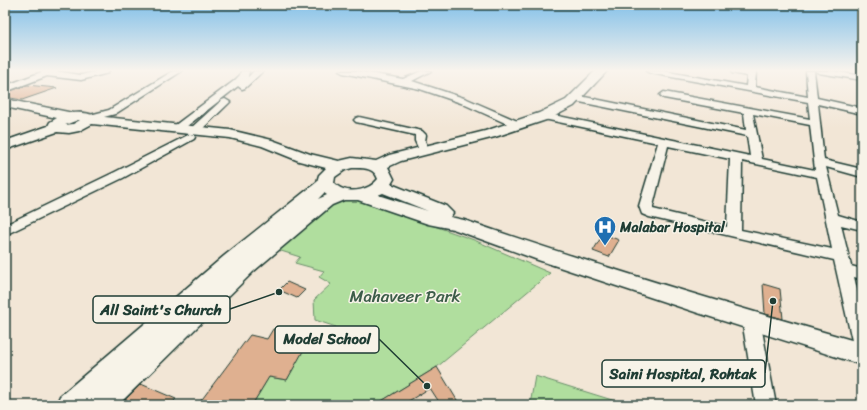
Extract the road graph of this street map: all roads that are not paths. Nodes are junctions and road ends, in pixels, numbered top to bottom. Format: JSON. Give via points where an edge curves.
{"nodes":[{"id":1,"x":147,"y":90,"type":"edge"},
{"id":2,"x":229,"y":90,"type":"edge"},
{"id":3,"x":239,"y":90,"type":"edge"},
{"id":4,"x":430,"y":90,"type":"edge"},
{"id":5,"x":583,"y":90,"type":"edge"},
{"id":6,"x":718,"y":90,"type":"edge"},
{"id":7,"x":756,"y":90,"type":"edge"},
{"id":8,"x":811,"y":90,"type":"edge"},
{"id":9,"x":665,"y":92,"type":"edge"},
{"id":10,"x":575,"y":98,"type":"junction"},
{"id":11,"x":812,"y":100,"type":"junction"},
{"id":12,"x":5,"y":104,"type":"edge"},
{"id":13,"x":27,"y":109,"type":"junction"},
{"id":14,"x":748,"y":111,"type":"junction"},
{"id":15,"x":862,"y":111,"type":"edge"},
{"id":16,"x":544,"y":116,"type":"junction"},
{"id":17,"x":83,"y":120,"type":"junction"},
{"id":18,"x":359,"y":120,"type":"dead end"},
{"id":19,"x":815,"y":123,"type":"junction"},
{"id":20,"x":56,"y":125,"type":"junction"},
{"id":21,"x":518,"y":125,"type":"junction"},
{"id":22,"x":178,"y":128,"type":"junction"},
{"id":23,"x":192,"y":134,"type":"junction"},
{"id":24,"x":752,"y":134,"type":"junction"},
{"id":25,"x":5,"y":141,"type":"edge"},
{"id":26,"x":664,"y":142,"type":"junction"},
{"id":27,"x":5,"y":146,"type":"edge"},
{"id":28,"x":424,"y":150,"type":"junction"},
{"id":29,"x":736,"y":157,"type":"junction"},
{"id":30,"x":758,"y":162,"type":"junction"},
{"id":31,"x":819,"y":162,"type":"junction"},
{"id":32,"x":339,"y":166,"type":"junction"},
{"id":33,"x":377,"y":166,"type":"junction"},
{"id":34,"x":862,"y":173,"type":"edge"},
{"id":35,"x":822,"y":175,"type":"junction"},
{"id":36,"x":381,"y":186,"type":"junction"},
{"id":37,"x":337,"y":188,"type":"junction"},
{"id":38,"x":832,"y":218,"type":"junction"},
{"id":39,"x":457,"y":224,"type":"junction"},
{"id":40,"x":862,"y":226,"type":"edge"},
{"id":41,"x":5,"y":231,"type":"edge"},
{"id":42,"x":734,"y":234,"type":"junction"},
{"id":43,"x":841,"y":263,"type":"junction"},
{"id":44,"x":862,"y":274,"type":"edge"},
{"id":45,"x":751,"y":320,"type":"junction"},
{"id":46,"x":862,"y":345,"type":"edge"},
{"id":47,"x":862,"y":354,"type":"edge"},
{"id":48,"x":70,"y":405,"type":"edge"},
{"id":49,"x":99,"y":405,"type":"edge"},
{"id":50,"x":766,"y":405,"type":"edge"}],
"edges":[{"from":1,"to":17,"type":"street","via":[[112,112]]},
{"from":2,"to":22,"type":"street"},
{"from":3,"to":23,"type":"street"},
{"from":4,"to":21,"type":"street","via":[[456,98]]},
{"from":5,"to":10,"type":"street"},
{"from":6,"to":9,"type":"street"},
{"from":7,"to":11,"type":"street"},
{"from":8,"to":11,"type":"street"},
{"from":9,"to":10,"type":"street"},
{"from":9,"to":14,"type":"street"},
{"from":9,"to":24,"type":"street"},
{"from":10,"to":16,"type":"street"},
{"from":11,"to":15,"type":"street"},
{"from":11,"to":19,"type":"street"},
{"from":12,"to":13,"type":"street"},
{"from":13,"to":17,"type":"street"},
{"from":13,"to":20,"type":"street"},
{"from":14,"to":19,"type":"street"},
{"from":14,"to":24,"type":"street"},
{"from":16,"to":21,"type":"street"},
{"from":16,"to":26,"type":"street"},
{"from":17,"to":20,"type":"street","via":[[69,129]]},
{"from":17,"to":22,"type":"street"},
{"from":17,"to":23,"type":"street"},
{"from":18,"to":28,"type":"street","via":[[418,133],[421,135],[420,141]]},
{"from":19,"to":31,"type":"street"},
{"from":20,"to":25,"type":"street"},
{"from":20,"to":27,"type":"street"},
{"from":21,"to":28,"type":"street"},
{"from":22,"to":23,"type":"street"},
{"from":23,"to":32,"type":"street","via":[[230,134]]},
{"from":23,"to":37,"type":"street","via":[[252,149],[313,172]]},
{"from":23,"to":41,"type":"street","via":[[119,175]]},
{"from":24,"to":30,"type":"street"},
{"from":26,"to":29,"type":"street"},
{"from":26,"to":42,"type":"street","via":[[646,206],[648,211]]},
{"from":28,"to":33,"type":"street"},
{"from":29,"to":30,"type":"street"},
{"from":29,"to":42,"type":"street"},
{"from":30,"to":35,"type":"street"},
{"from":31,"to":34,"type":"street"},
{"from":31,"to":35,"type":"street"},
{"from":32,"to":33,"type":"street","via":[[352,163]]},
{"from":32,"to":37,"type":"street","via":[[332,170]]},
{"from":33,"to":36,"type":"street","via":[[384,172],[386,179]]},
{"from":35,"to":38,"type":"street"},
{"from":36,"to":37,"type":"street","via":[[371,192]]},
{"from":36,"to":39,"type":"street","via":[[440,210]]},
{"from":37,"to":39,"type":"street","via":[[435,220]]},
{"from":37,"to":48,"type":"street","via":[[231,261]]},
{"from":37,"to":49,"type":"street","via":[[326,201],[247,266]]},
{"from":38,"to":40,"type":"street"},
{"from":38,"to":43,"type":"street"},
{"from":39,"to":45,"type":"street","via":[[544,255]]},
{"from":42,"to":43,"type":"street"},
{"from":43,"to":44,"type":"street"},
{"from":43,"to":46,"type":"street"},
{"from":45,"to":47,"type":"street"},
{"from":45,"to":50,"type":"street"}]}
